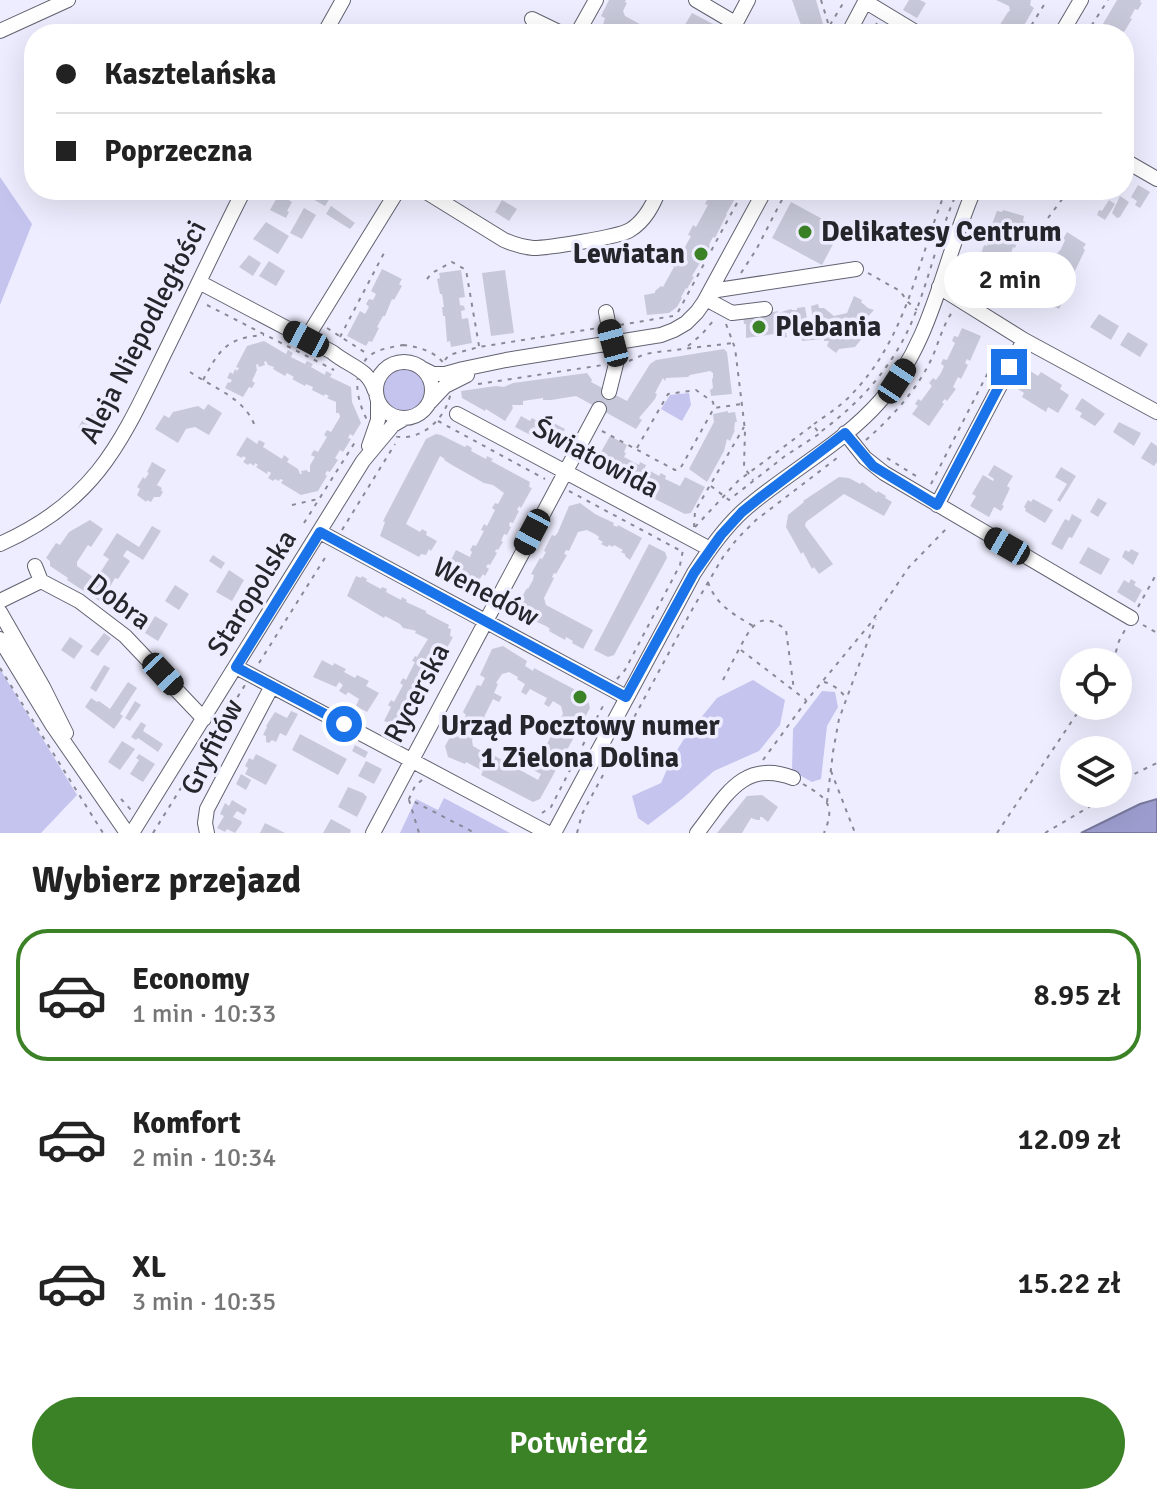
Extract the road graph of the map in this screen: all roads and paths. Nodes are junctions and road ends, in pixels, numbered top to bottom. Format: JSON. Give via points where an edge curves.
{"nodes":[{"id":1,"x":68,"y":0,"type":"edge"},
{"id":2,"x":343,"y":0,"type":"edge"},
{"id":3,"x":596,"y":0,"type":"edge"},
{"id":4,"x":696,"y":0,"type":"edge"},
{"id":5,"x":748,"y":0,"type":"edge"},
{"id":6,"x":821,"y":0,"type":"edge"},
{"id":7,"x":845,"y":0,"type":"edge"},
{"id":8,"x":1047,"y":0,"type":"edge"},
{"id":9,"x":1081,"y":0,"type":"edge"},
{"id":10,"x":1108,"y":0,"type":"edge"},
{"id":11,"x":866,"y":1,"type":"edge"},
{"id":12,"x":532,"y":19,"type":"dead end"},
{"id":13,"x":330,"y":24,"type":"edge"},
{"id":14,"x":542,"y":24,"type":"edge"},
{"id":15,"x":583,"y":24,"type":"edge"},
{"id":16,"x":727,"y":24,"type":"edge"},
{"id":17,"x":734,"y":24,"type":"edge"},
{"id":18,"x":828,"y":24,"type":"edge"},
{"id":19,"x":830,"y":24,"type":"edge"},
{"id":20,"x":853,"y":24,"type":"edge"},
{"id":21,"x":903,"y":24,"type":"edge"},
{"id":22,"x":1032,"y":24,"type":"edge"},
{"id":23,"x":1067,"y":24,"type":"edge"},
{"id":24,"x":1092,"y":24,"type":"edge"},
{"id":25,"x":0,"y":31,"type":"edge"},
{"id":26,"x":1134,"y":166,"type":"edge"},
{"id":27,"x":1157,"y":179,"type":"edge"},
{"id":28,"x":239,"y":200,"type":"edge"},
{"id":29,"x":392,"y":200,"type":"edge"},
{"id":30,"x":439,"y":200,"type":"edge"},
{"id":31,"x":654,"y":200,"type":"edge"},
{"id":32,"x":760,"y":200,"type":"edge"},
{"id":33,"x":782,"y":200,"type":"edge"},
{"id":34,"x":942,"y":200,"type":"edge"},
{"id":35,"x":970,"y":200,"type":"edge"},
{"id":36,"x":1062,"y":200,"type":"edge"},
{"id":37,"x":1048,"y":218,"type":"dead end"},
{"id":38,"x":966,"y":247,"type":"dead end"},
{"id":39,"x":384,"y":253,"type":"dead end"},
{"id":40,"x":856,"y":269,"type":"joint"},
{"id":41,"x":427,"y":279,"type":"dead end"},
{"id":42,"x":199,"y":282,"type":"junction"},
{"id":43,"x":939,"y":287,"type":"junction"},
{"id":44,"x":729,"y":288,"type":"junction"},
{"id":45,"x":708,"y":295,"type":"junction"},
{"id":46,"x":960,"y":300,"type":"junction"},
{"id":47,"x":908,"y":302,"type":"junction"},
{"id":48,"x":207,"y":305,"type":"dead end"},
{"id":49,"x":721,"y":307,"type":"junction"},
{"id":50,"x":765,"y":309,"type":"dead end"},
{"id":51,"x":606,"y":312,"type":"dead end"},
{"id":52,"x":264,"y":335,"type":"junction"},
{"id":53,"x":340,"y":337,"type":"dead end"},
{"id":54,"x":306,"y":339,"type":"junction"},
{"id":55,"x":1024,"y":340,"type":"junction"},
{"id":56,"x":613,"y":343,"type":"junction"},
{"id":57,"x":733,"y":343,"type":"junction"},
{"id":58,"x":479,"y":347,"type":"dead end"},
{"id":59,"x":685,"y":348,"type":"junction"},
{"id":60,"x":998,"y":353,"type":"dead end"},
{"id":61,"x":616,"y":364,"type":"junction"},
{"id":62,"x":390,"y":365,"type":"junction"},
{"id":63,"x":423,"y":369,"type":"junction"},
{"id":64,"x":335,"y":371,"type":"dead end"},
{"id":65,"x":190,"y":372,"type":"dead end"},
{"id":66,"x":358,"y":373,"type":"junction"},
{"id":67,"x":450,"y":378,"type":"junction"},
{"id":68,"x":203,"y":381,"type":"junction"},
{"id":69,"x":475,"y":384,"type":"dead end"},
{"id":70,"x":609,"y":392,"type":"dead end"},
{"id":71,"x":377,"y":396,"type":"junction"},
{"id":72,"x":430,"y":403,"type":"junction"},
{"id":73,"x":742,"y":404,"type":"junction"},
{"id":74,"x":714,"y":408,"type":"junction"},
{"id":75,"x":599,"y":409,"type":"dead end"},
{"id":76,"x":1157,"y":412,"type":"edge"},
{"id":77,"x":457,"y":414,"type":"dead end"},
{"id":78,"x":405,"y":418,"type":"junction"},
{"id":79,"x":254,"y":424,"type":"dead end"},
{"id":80,"x":590,"y":424,"type":"junction"},
{"id":81,"x":813,"y":425,"type":"dead end"},
{"id":82,"x":744,"y":426,"type":"junction"},
{"id":83,"x":378,"y":429,"type":"junction"},
{"id":84,"x":845,"y":433,"type":"junction"},
{"id":85,"x":357,"y":439,"type":"dead end"},
{"id":86,"x":857,"y":448,"type":"junction"},
{"id":87,"x":636,"y":449,"type":"junction"},
{"id":88,"x":832,"y":452,"type":"junction"},
{"id":89,"x":885,"y":457,"type":"dead end"},
{"id":90,"x":564,"y":471,"type":"junction"},
{"id":91,"x":920,"y":478,"type":"dead end"},
{"id":92,"x":753,"y":481,"type":"junction"},
{"id":93,"x":931,"y":485,"type":"dead end"},
{"id":94,"x":711,"y":486,"type":"junction"},
{"id":95,"x":320,"y":499,"type":"junction"},
{"id":96,"x":292,"y":505,"type":"dead end"},
{"id":97,"x":937,"y":505,"type":"junction"},
{"id":98,"x":957,"y":517,"type":"junction"},
{"id":99,"x":304,"y":523,"type":"dead end"},
{"id":100,"x":694,"y":528,"type":"dead end"},
{"id":101,"x":320,"y":532,"type":"junction"},
{"id":102,"x":336,"y":541,"type":"junction"},
{"id":103,"x":0,"y":544,"type":"edge"},
{"id":104,"x":710,"y":549,"type":"junction"},
{"id":105,"x":35,"y":566,"type":"dead end"},
{"id":106,"x":1157,"y":573,"type":"edge"},
{"id":107,"x":41,"y":581,"type":"junction"},
{"id":108,"x":707,"y":581,"type":"junction"},
{"id":109,"x":0,"y":601,"type":"edge"},
{"id":110,"x":0,"y":612,"type":"edge"},
{"id":111,"x":878,"y":613,"type":"junction"},
{"id":112,"x":1131,"y":618,"type":"junction"},
{"id":113,"x":485,"y":621,"type":"junction"},
{"id":114,"x":1157,"y":624,"type":"edge"},
{"id":115,"x":753,"y":626,"type":"junction"},
{"id":116,"x":1148,"y":628,"type":"junction"},
{"id":117,"x":1157,"y":633,"type":"edge"},
{"id":118,"x":0,"y":639,"type":"edge"},
{"id":119,"x":1117,"y":648,"type":"edge"},
{"id":120,"x":739,"y":649,"type":"junction"},
{"id":121,"x":236,"y":667,"type":"junction"},
{"id":122,"x":0,"y":668,"type":"edge"},
{"id":123,"x":251,"y":675,"type":"junction"},
{"id":124,"x":723,"y":680,"type":"dead end"},
{"id":125,"x":822,"y":682,"type":"junction"},
{"id":126,"x":272,"y":686,"type":"junction"},
{"id":127,"x":794,"y":690,"type":"junction"},
{"id":128,"x":626,"y":697,"type":"junction"},
{"id":129,"x":847,"y":699,"type":"junction"},
{"id":130,"x":807,"y":700,"type":"junction"},
{"id":131,"x":204,"y":719,"type":"junction"},
{"id":132,"x":1073,"y":720,"type":"edge"},
{"id":133,"x":412,"y":760,"type":"junction"},
{"id":134,"x":1157,"y":763,"type":"edge"},
{"id":135,"x":81,"y":766,"type":"junction"},
{"id":136,"x":428,"y":769,"type":"junction"},
{"id":137,"x":831,"y":770,"type":"junction"},
{"id":138,"x":753,"y":774,"type":"junction"},
{"id":139,"x":1132,"y":775,"type":"edge"},
{"id":140,"x":793,"y":778,"type":"joint"},
{"id":141,"x":409,"y":799,"type":"junction"},
{"id":142,"x":827,"y":802,"type":"junction"},
{"id":143,"x":1084,"y":808,"type":"edge"},
{"id":144,"x":827,"y":826,"type":"junction"},
{"id":145,"x":103,"y":833,"type":"edge"},
{"id":146,"x":129,"y":833,"type":"edge"},
{"id":147,"x":153,"y":833,"type":"edge"},
{"id":148,"x":207,"y":833,"type":"edge"},
{"id":149,"x":373,"y":833,"type":"edge"},
{"id":150,"x":419,"y":833,"type":"edge"},
{"id":151,"x":475,"y":833,"type":"edge"},
{"id":152,"x":548,"y":833,"type":"edge"},
{"id":153,"x":554,"y":833,"type":"edge"},
{"id":154,"x":577,"y":833,"type":"edge"},
{"id":155,"x":697,"y":833,"type":"edge"},
{"id":156,"x":824,"y":833,"type":"edge"},
{"id":157,"x":829,"y":833,"type":"edge"},
{"id":158,"x":855,"y":833,"type":"edge"},
{"id":159,"x":997,"y":833,"type":"edge"},
{"id":160,"x":1045,"y":833,"type":"edge"}],
"edges":[{"from":1,"to":25,"type":"street"},
{"from":2,"to":13,"type":"street"},
{"from":3,"to":15,"type":"street"},
{"from":4,"to":16,"type":"street"},
{"from":5,"to":17,"type":"street"},
{"from":6,"to":18,"type":"path"},
{"from":7,"to":19,"type":"path"},
{"from":8,"to":22,"type":"path"},
{"from":9,"to":23,"type":"street"},
{"from":10,"to":24,"type":"path"},
{"from":11,"to":20,"type":"street"},
{"from":11,"to":21,"type":"street"},
{"from":12,"to":14,"type":"street"},
{"from":26,"to":27,"type":"street"},
{"from":28,"to":42,"type":"street","name":"Aleja Niepodległości"},
{"from":29,"to":54,"type":"street"},
{"from":30,"to":31,"type":"street","via":[[504,240],[533,248],[628,231],[645,217]]},
{"from":32,"to":45,"type":"street"},
{"from":33,"to":44,"type":"path"},
{"from":34,"to":47,"type":"path"},
{"from":35,"to":43,"type":"street"},
{"from":36,"to":37,"type":"path"},
{"from":38,"to":46,"type":"path","via":[[967,276]]},
{"from":39,"to":53,"type":"path"},
{"from":40,"to":44,"type":"street"},
{"from":40,"to":47,"type":"path","via":[[900,291]]},
{"from":41,"to":58,"type":"path","via":[[446,263],[466,270]]},
{"from":42,"to":54,"type":"street"},
{"from":42,"to":103,"type":"street","name":"Aleja Niepodległości","via":[[104,465],[58,511]]},
{"from":43,"to":46,"type":"street"},
{"from":43,"to":84,"type":"street","via":[[902,373]]},
{"from":44,"to":45,"type":"street"},
{"from":45,"to":49,"type":"street"},
{"from":45,"to":56,"type":"street","via":[[674,330]]},
{"from":46,"to":55,"type":"street"},
{"from":46,"to":86,"type":"path","via":[[914,388]]},
{"from":47,"to":81,"type":"path","via":[[890,343],[865,380]]},
{"from":48,"to":52,"type":"path"},
{"from":49,"to":50,"type":"street","via":[[737,313]]},
{"from":49,"to":57,"type":"path"},
{"from":49,"to":59,"type":"path","via":[[713,323]]},
{"from":51,"to":56,"type":"street"},
{"from":52,"to":64,"type":"path"},
{"from":52,"to":68,"type":"path","via":[[226,345]]},
{"from":54,"to":66,"type":"street"},
{"from":55,"to":76,"type":"street"},
{"from":55,"to":97,"type":"street"},
{"from":56,"to":61,"type":"street"},
{"from":56,"to":67,"type":"street","via":[[463,369]]},
{"from":57,"to":59,"type":"path"},
{"from":57,"to":73,"type":"path"},
{"from":59,"to":61,"type":"path"},
{"from":60,"to":93,"type":"path"},
{"from":61,"to":69,"type":"path"},
{"from":61,"to":70,"type":"street"},
{"from":62,"to":63,"type":"street","via":[[407,362]]},
{"from":62,"to":66,"type":"street"},
{"from":62,"to":71,"type":"street","via":[[379,376]]},
{"from":63,"to":67,"type":"street"},
{"from":63,"to":72,"type":"street","via":[[432,385]]},
{"from":65,"to":68,"type":"path"},
{"from":66,"to":67,"type":"path","via":[[369,355],[403,345],[444,361]]},
{"from":66,"to":71,"type":"street","via":[[371,378]]},
{"from":66,"to":83,"type":"path","via":[[357,393]]},
{"from":67,"to":72,"type":"street"},
{"from":67,"to":83,"type":"path","via":[[449,399],[424,431],[412,435]]},
{"from":68,"to":79,"type":"path","via":[[238,401]]},
{"from":71,"to":78,"type":"street","via":[[389,414]]},
{"from":71,"to":83,"type":"street","name":"Staropolska"},
{"from":72,"to":78,"type":"street","via":[[420,414]]},
{"from":73,"to":74,"type":"path"},
{"from":73,"to":82,"type":"path"},
{"from":74,"to":87,"type":"path","via":[[696,390],[668,394]]},
{"from":74,"to":87,"type":"path","via":[[680,469]]},
{"from":75,"to":80,"type":"street","name":"Rycerska"},
{"from":77,"to":90,"type":"street","name":"Światowida"},
{"from":78,"to":83,"type":"street","name":"Staropolska"},
{"from":80,"to":87,"type":"path"},
{"from":80,"to":90,"type":"street","name":"Rycerska"},
{"from":82,"to":92,"type":"path","via":[[744,467]]},
{"from":82,"to":94,"type":"path"},
{"from":83,"to":101,"type":"street","name":"Staropolska"},
{"from":83,"to":102,"type":"path"},
{"from":84,"to":86,"type":"street"},
{"from":84,"to":88,"type":"street"},
{"from":85,"to":95,"type":"path"},
{"from":86,"to":88,"type":"path"},
{"from":86,"to":97,"type":"street","via":[[873,466]]},
{"from":88,"to":92,"type":"path","via":[[819,433]]},
{"from":88,"to":104,"type":"street","via":[[742,512]]},
{"from":88,"to":108,"type":"path","via":[[737,539]]},
{"from":89,"to":91,"type":"path"},
{"from":90,"to":104,"type":"street","name":"Światowida"},
{"from":90,"to":113,"type":"street","name":"Rycerska"},
{"from":92,"to":94,"type":"path","via":[[729,500]]},
{"from":94,"to":100,"type":"path","via":[[695,511]]},
{"from":95,"to":96,"type":"path"},
{"from":95,"to":99,"type":"path"},
{"from":97,"to":98,"type":"street"},
{"from":98,"to":111,"type":"path","via":[[909,567]]},
{"from":98,"to":112,"type":"street"},
{"from":101,"to":102,"type":"street","name":"Wenedów"},
{"from":101,"to":121,"type":"street","name":"Staropolska"},
{"from":102,"to":113,"type":"street","name":"Wenedów"},
{"from":102,"to":123,"type":"path"},
{"from":104,"to":128,"type":"street"},
{"from":105,"to":107,"type":"street","name":"Dobra"},
{"from":106,"to":112,"type":"path"},
{"from":107,"to":109,"type":"street"},
{"from":107,"to":131,"type":"street","name":"Dobra","via":[[79,601],[125,636]]},
{"from":108,"to":115,"type":"path","via":[[719,603]]},
{"from":108,"to":154,"type":"path","via":[[582,814]]},
{"from":110,"to":135,"type":"street"},
{"from":111,"to":125,"type":"path"},
{"from":111,"to":129,"type":"path"},
{"from":112,"to":116,"type":"path"},
{"from":112,"to":119,"type":"path"},
{"from":113,"to":128,"type":"street","name":"Wenedów"},
{"from":113,"to":133,"type":"street","name":"Rycerska"},
{"from":114,"to":116,"type":"path"},
{"from":115,"to":120,"type":"path"},
{"from":115,"to":127,"type":"path","via":[[765,620],[786,630]]},
{"from":116,"to":117,"type":"path"},
{"from":118,"to":135,"type":"street"},
{"from":120,"to":124,"type":"path"},
{"from":120,"to":127,"type":"path"},
{"from":121,"to":123,"type":"street"},
{"from":121,"to":131,"type":"street","name":"Staropolska"},
{"from":122,"to":145,"type":"path"},
{"from":123,"to":126,"type":"street"},
{"from":123,"to":147,"type":"path"},
{"from":125,"to":129,"type":"path"},
{"from":125,"to":130,"type":"path"},
{"from":126,"to":133,"type":"street"},
{"from":126,"to":148,"type":"street","name":"Gryfitów","via":[[207,809]]},
{"from":127,"to":130,"type":"path"},
{"from":128,"to":153,"type":"street"},
{"from":129,"to":137,"type":"path"},
{"from":130,"to":138,"type":"path"},
{"from":131,"to":146,"type":"street","name":"Staropolska"},
{"from":132,"to":159,"type":"path"},
{"from":133,"to":136,"type":"street"},
{"from":133,"to":149,"type":"street","name":"Rycerska"},
{"from":134,"to":139,"type":"path"},
{"from":135,"to":146,"type":"street"},
{"from":136,"to":141,"type":"path"},
{"from":136,"to":152,"type":"street"},
{"from":137,"to":142,"type":"path"},
{"from":137,"to":158,"type":"path"},
{"from":138,"to":140,"type":"street"},
{"from":138,"to":155,"type":"street","via":[[736,785]]},
{"from":140,"to":142,"type":"path"},
{"from":141,"to":150,"type":"path"},
{"from":141,"to":151,"type":"path"},
{"from":142,"to":144,"type":"path"},
{"from":143,"to":160,"type":"path"},
{"from":144,"to":156,"type":"path"},
{"from":144,"to":157,"type":"path"}]}
